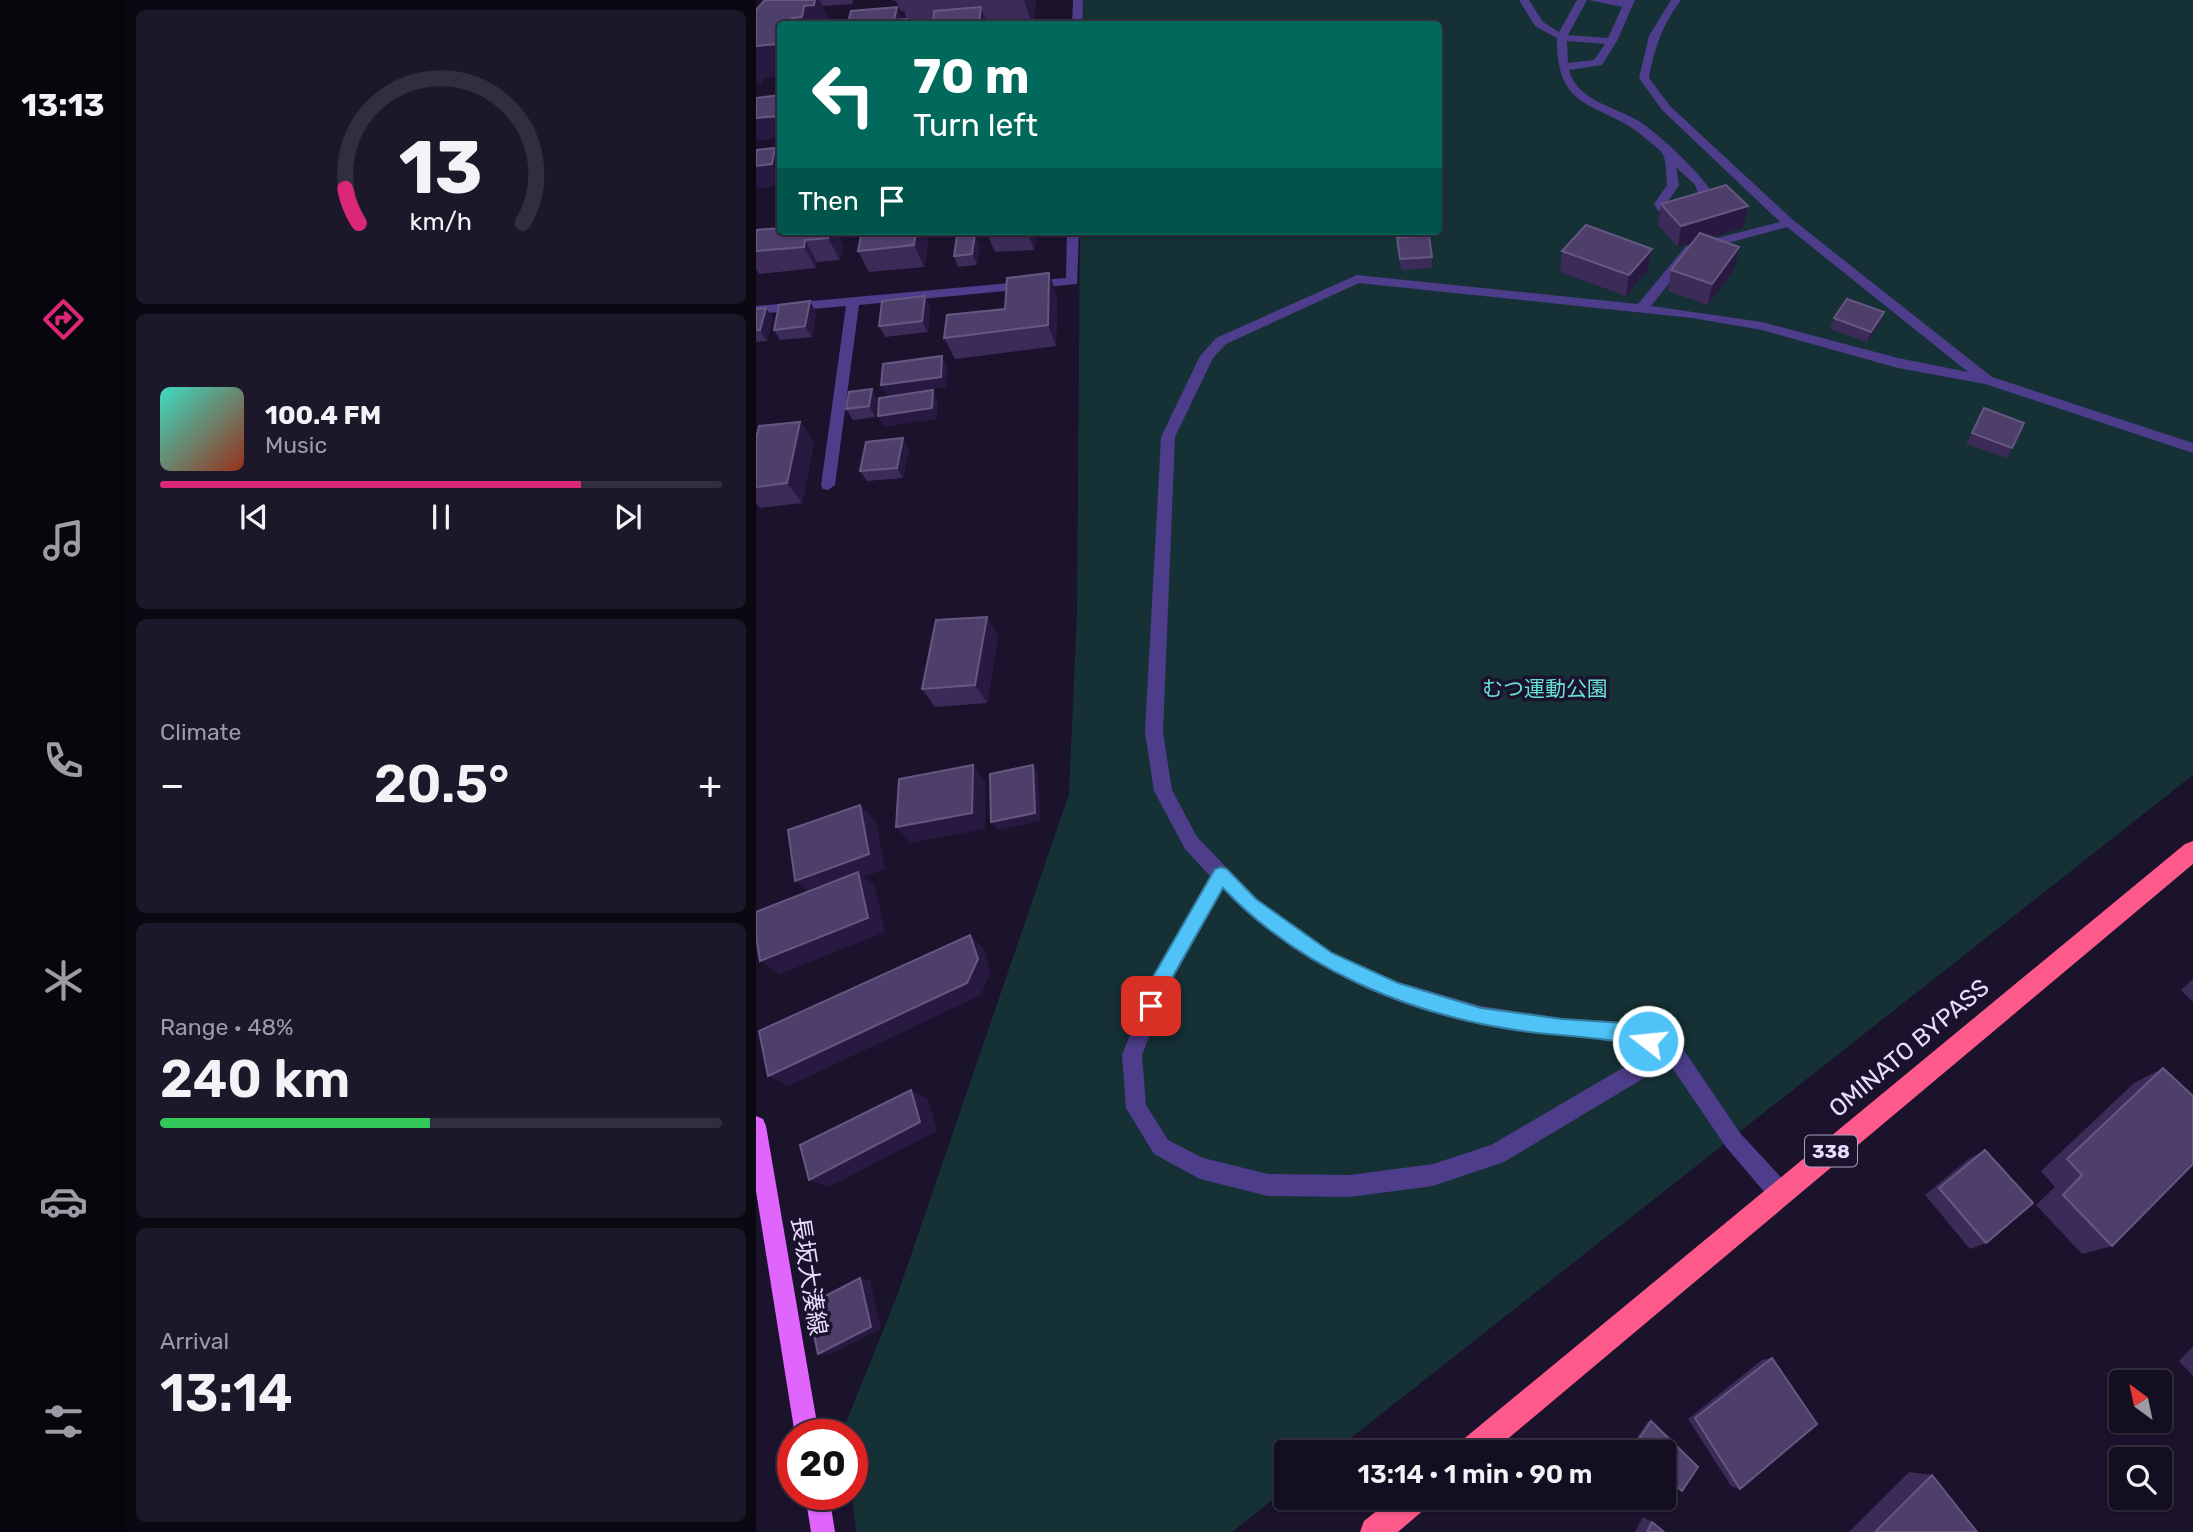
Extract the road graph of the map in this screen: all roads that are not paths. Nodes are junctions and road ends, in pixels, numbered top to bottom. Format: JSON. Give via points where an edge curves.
{"nodes":[{"id":1,"x":1078,"y":0,"type":"edge"},
{"id":2,"x":1524,"y":0,"type":"edge"},
{"id":3,"x":1582,"y":0,"type":"edge"},
{"id":4,"x":1594,"y":0,"type":"edge"},
{"id":5,"x":1676,"y":0,"type":"edge"},
{"id":6,"x":1628,"y":3,"type":"edge"},
{"id":7,"x":1077,"y":21,"type":"edge"},
{"id":8,"x":1562,"y":37,"type":"junction"},
{"id":9,"x":1612,"y":41,"type":"junction"},
{"id":10,"x":1564,"y":67,"type":"junction"},
{"id":11,"x":1669,"y":155,"type":"junction"},
{"id":12,"x":1789,"y":223,"type":"junction"},
{"id":13,"x":1073,"y":235,"type":"edge"},
{"id":14,"x":853,"y":301,"type":"junction"},
{"id":15,"x":1643,"y":308,"type":"junction"},
{"id":16,"x":756,"y":310,"type":"edge"},
{"id":17,"x":1987,"y":380,"type":"junction"},
{"id":18,"x":2193,"y":448,"type":"edge"},
{"id":19,"x":828,"y":485,"type":"dead end"},
{"id":20,"x":2193,"y":851,"type":"edge"},
{"id":21,"x":1221,"y":875,"type":"junction"},
{"id":22,"x":1672,"y":1050,"type":"junction"},
{"id":23,"x":756,"y":1126,"type":"edge"},
{"id":24,"x":1780,"y":1193,"type":"junction"},
{"id":25,"x":804,"y":1419,"type":"edge"},
{"id":26,"x":1484,"y":1440,"type":"edge"},
{"id":27,"x":820,"y":1510,"type":"edge"},
{"id":28,"x":1402,"y":1510,"type":"edge"},
{"id":29,"x":823,"y":1532,"type":"edge"},
{"id":30,"x":1376,"y":1532,"type":"edge"}],
"edges":[{"from":1,"to":7,"type":"street"},
{"from":2,"to":8,"type":"street","via":[[1534,22]]},
{"from":3,"to":8,"type":"street"},
{"from":4,"to":6,"type":"street"},
{"from":5,"to":12,"type":"street","via":[[1647,53],[1644,78],[1666,108]]},
{"from":6,"to":9,"type":"street"},
{"from":8,"to":9,"type":"street"},
{"from":8,"to":10,"type":"street"},
{"from":9,"to":10,"type":"street","via":[[1598,63]]},
{"from":10,"to":11,"type":"street","via":[[1576,92],[1641,127]]},
{"from":11,"to":11,"type":"street","via":[[1699,183],[1705,198],[1662,208],[1660,204],[1673,185]]},
{"from":12,"to":15,"type":"street","via":[[1690,249]]},
{"from":12,"to":17,"type":"street"},
{"from":13,"to":14,"type":"street","via":[[1072,281]]},
{"from":14,"to":16,"type":"street"},
{"from":14,"to":19,"type":"street"},
{"from":15,"to":17,"type":"street","via":[[1762,326],[1898,363]]},
{"from":15,"to":21,"type":"street","via":[[1357,279],[1221,341],[1207,356],[1168,437],[1154,733],[1163,791],[1191,843]]},
{"from":17,"to":18,"type":"street"},
{"from":20,"to":24,"type":"highway","name":"OMINATO BYPASS","number":"338"},
{"from":21,"to":22,"type":"street","via":[[1250,905],[1325,959],[1396,991],[1481,1016],[1624,1032]]},
{"from":21,"to":22,"type":"street","via":[[1161,981],[1132,1055],[1136,1108],[1161,1147],[1200,1168],[1268,1185],[1350,1186],[1433,1175],[1496,1154]]},
{"from":22,"to":24,"type":"street","via":[[1733,1140]]},
{"from":23,"to":25,"type":"main road","name":"長坂大湊線"},
{"from":24,"to":26,"type":"highway","name":"OMINATO BYPASS","number":"338"},
{"from":27,"to":29,"type":"main road"},
{"from":28,"to":30,"type":"highway"}]}
